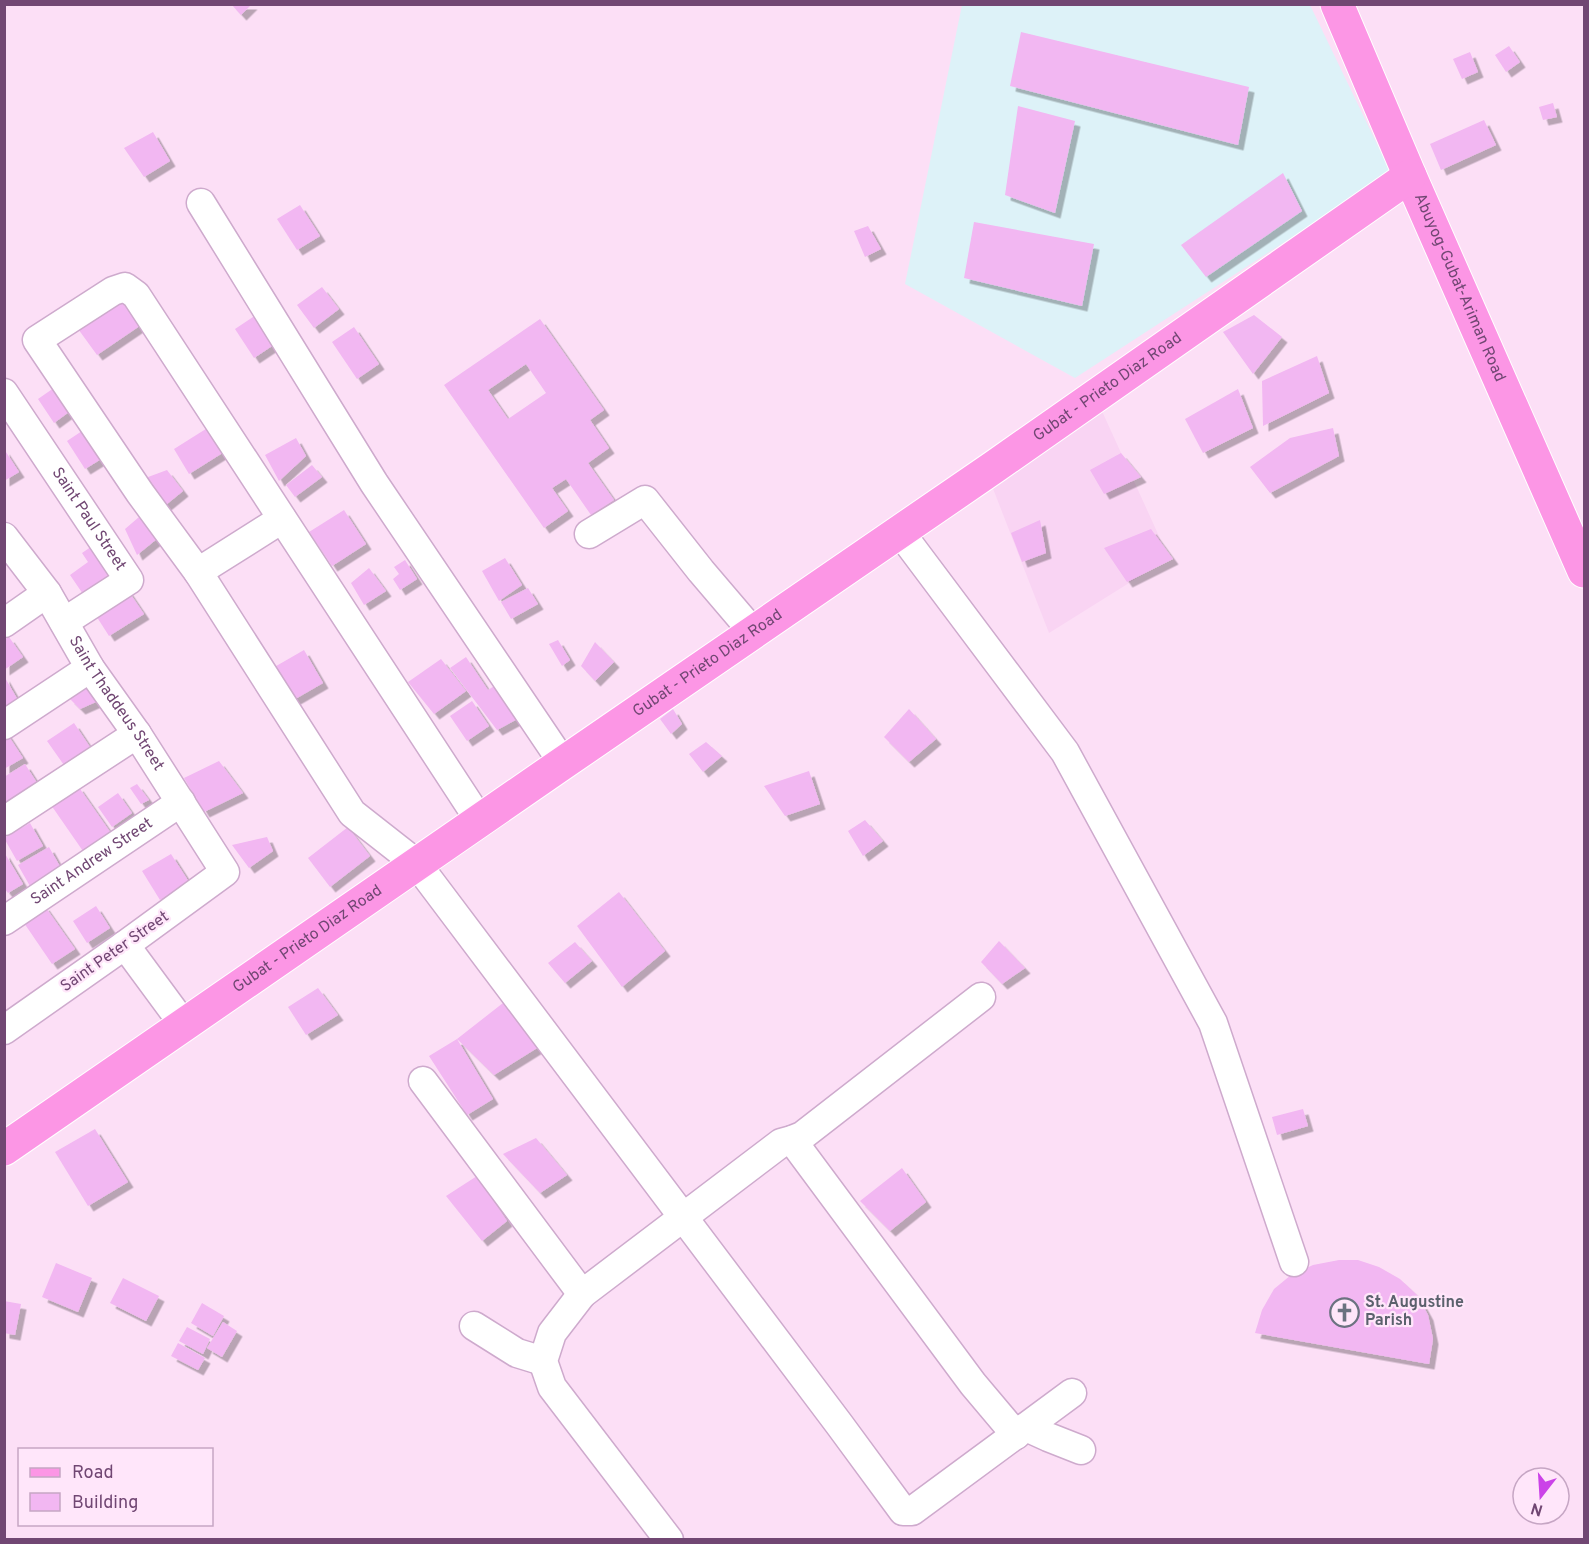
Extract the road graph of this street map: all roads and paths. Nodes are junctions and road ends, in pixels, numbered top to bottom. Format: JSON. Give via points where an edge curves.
{"nodes":[{"id":1,"x":1337,"y":4,"type":"edge"},
{"id":2,"x":1410,"y":176,"type":"junction"},
{"id":3,"x":201,"y":203,"type":"dead end"},
{"id":4,"x":4,"y":393,"type":"edge"},
{"id":5,"x":282,"y":519,"type":"junction"},
{"id":6,"x":900,"y":532,"type":"junction"},
{"id":7,"x":590,"y":534,"type":"dead end"},
{"id":8,"x":4,"y":537,"type":"edge"},
{"id":9,"x":1584,"y":571,"type":"edge"},
{"id":10,"x":198,"y":572,"type":"junction"},
{"id":11,"x":47,"y":594,"type":"junction"},
{"id":12,"x":4,"y":622,"type":"edge"},
{"id":13,"x":64,"y":622,"type":"junction"},
{"id":14,"x":753,"y":632,"type":"junction"},
{"id":15,"x":90,"y":668,"type":"junction"},
{"id":16,"x":4,"y":725,"type":"edge"},
{"id":17,"x":137,"y":734,"type":"junction"},
{"id":18,"x":563,"y":763,"type":"junction"},
{"id":19,"x":181,"y":802,"type":"junction"},
{"id":20,"x":4,"y":820,"type":"edge"},
{"id":21,"x":480,"y":820,"type":"junction"},
{"id":22,"x":417,"y":864,"type":"junction"},
{"id":23,"x":225,"y":872,"type":"joint"},
{"id":24,"x":4,"y":921,"type":"edge"},
{"id":25,"x":125,"y":945,"type":"junction"},
{"id":26,"x":981,"y":997,"type":"dead end"},
{"id":27,"x":184,"y":1025,"type":"junction"},
{"id":28,"x":4,"y":1030,"type":"edge"},
{"id":29,"x":423,"y":1081,"type":"dead end"},
{"id":30,"x":792,"y":1140,"type":"junction"},
{"id":31,"x":4,"y":1149,"type":"edge"},
{"id":32,"x":684,"y":1218,"type":"junction"},
{"id":33,"x":1294,"y":1262,"type":"dead end"},
{"id":34,"x":582,"y":1294,"type":"junction"},
{"id":35,"x":474,"y":1326,"type":"dead end"},
{"id":36,"x":543,"y":1360,"type":"junction"},
{"id":37,"x":1072,"y":1393,"type":"dead end"},
{"id":38,"x":1021,"y":1431,"type":"junction"},
{"id":39,"x":1081,"y":1450,"type":"dead end"},
{"id":40,"x":669,"y":1539,"type":"edge"}],
"edges":[{"from":1,"to":2,"type":"main road","name":"Abuyog-Gubat-Ariman Road"},
{"from":2,"to":6,"type":"main road","name":"Gubat - Prieto Diaz Road"},
{"from":2,"to":9,"type":"main road","name":"Abuyog-Gubat-Ariman Road"},
{"from":3,"to":18,"type":"street","via":[[374,483]]},
{"from":4,"to":13,"type":"street","name":"Saint Paul Street","via":[[129,579]]},
{"from":5,"to":10,"type":"street"},
{"from":5,"to":10,"type":"street","via":[[136,295],[125,287],[113,291],[37,340]]},
{"from":5,"to":21,"type":"street"},
{"from":6,"to":14,"type":"main road","name":"Gubat - Prieto Diaz Road"},
{"from":6,"to":33,"type":"street","via":[[1065,752],[1213,1023]]},
{"from":7,"to":14,"type":"street","via":[[645,500]]},
{"from":8,"to":11,"type":"street","name":"Saint Thaddeus Street"},
{"from":10,"to":22,"type":"street","via":[[352,813]]},
{"from":11,"to":12,"type":"street"},
{"from":11,"to":13,"type":"street","name":"Saint Thaddeus Street"},
{"from":13,"to":15,"type":"street","name":"Saint Thaddeus Street"},
{"from":14,"to":18,"type":"main road","name":"Gubat - Prieto Diaz Road"},
{"from":15,"to":16,"type":"street"},
{"from":15,"to":17,"type":"street","name":"Saint Thaddeus Street"},
{"from":17,"to":19,"type":"street","name":"Saint Thaddeus Street"},
{"from":17,"to":20,"type":"street"},
{"from":18,"to":21,"type":"main road","name":"Gubat - Prieto Diaz Road"},
{"from":19,"to":23,"type":"street","name":"Saint Thaddeus Street"},
{"from":19,"to":24,"type":"street","name":"Saint Andrew Street"},
{"from":21,"to":22,"type":"main road","name":"Gubat - Prieto Diaz Road"},
{"from":22,"to":27,"type":"main road","name":"Gubat - Prieto Diaz Road"},
{"from":22,"to":32,"type":"street"},
{"from":23,"to":25,"type":"street","name":"Saint Peter Street"},
{"from":25,"to":27,"type":"street"},
{"from":25,"to":28,"type":"street","name":"Saint Peter Street"},
{"from":26,"to":30,"type":"street"},
{"from":27,"to":31,"type":"main road","name":"Gubat - Prieto Diaz Road"},
{"from":29,"to":34,"type":"street"},
{"from":30,"to":32,"type":"street","via":[[781,1143]]},
{"from":30,"to":38,"type":"street","via":[[973,1384]]},
{"from":32,"to":34,"type":"street"},
{"from":32,"to":38,"type":"street","via":[[903,1511],[912,1511]]},
{"from":34,"to":36,"type":"street","via":[[552,1333]]},
{"from":35,"to":36,"type":"street","via":[[517,1353]]},
{"from":36,"to":40,"type":"street","via":[[552,1387]]},
{"from":37,"to":38,"type":"street"},
{"from":38,"to":39,"type":"street"}]}
